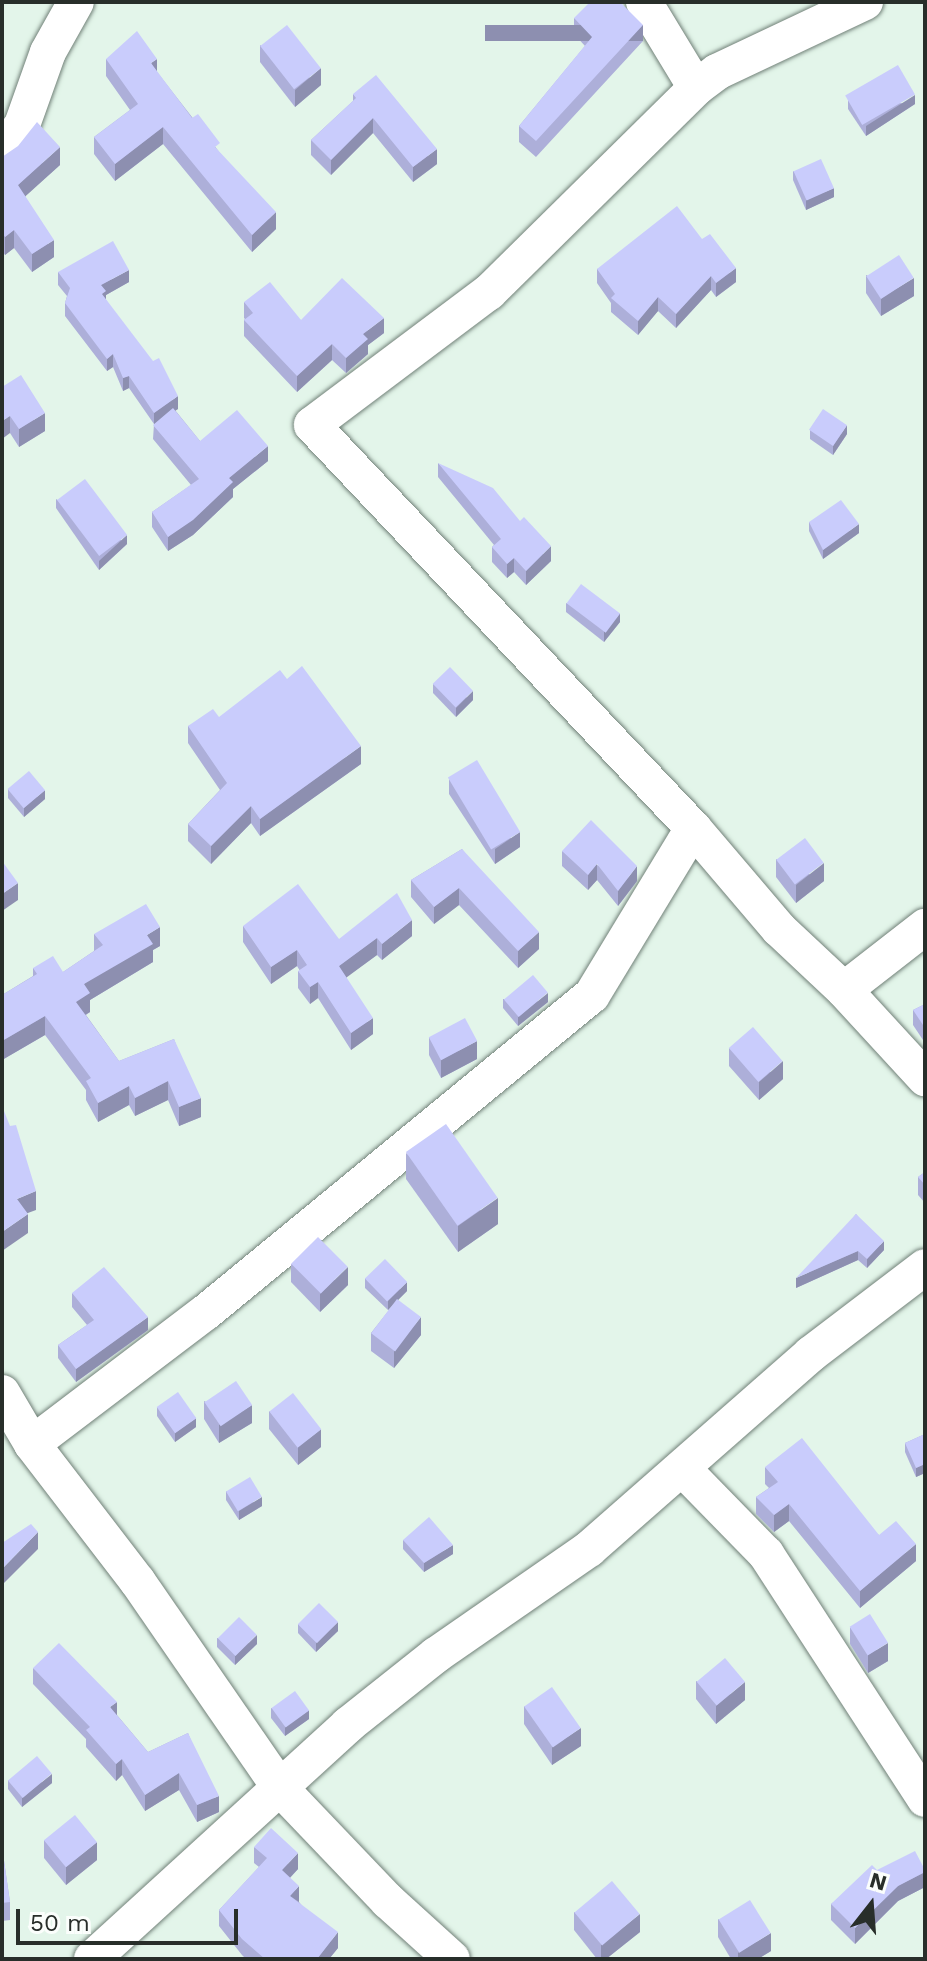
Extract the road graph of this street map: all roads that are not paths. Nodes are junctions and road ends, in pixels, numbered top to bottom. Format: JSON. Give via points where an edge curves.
{"nodes":[{"id":1,"x":76,"y":2,"type":"edge"},
{"id":2,"x":644,"y":2,"type":"edge"},
{"id":3,"x":865,"y":2,"type":"edge"},
{"id":4,"x":696,"y":88,"type":"junction"},
{"id":5,"x":2,"y":150,"type":"edge"},
{"id":6,"x":693,"y":828,"type":"junction"},
{"id":7,"x":925,"y":927,"type":"edge"},
{"id":8,"x":844,"y":990,"type":"junction"},
{"id":9,"x":925,"y":1078,"type":"edge"},
{"id":10,"x":925,"y":1267,"type":"edge"},
{"id":11,"x":2,"y":1393,"type":"edge"},
{"id":12,"x":32,"y":1444,"type":"junction"},
{"id":13,"x":682,"y":1468,"type":"junction"},
{"id":14,"x":281,"y":1789,"type":"junction"},
{"id":15,"x":925,"y":1799,"type":"edge"},
{"id":16,"x":92,"y":1959,"type":"edge"},
{"id":17,"x":452,"y":1959,"type":"edge"}],
"edges":[{"from":1,"to":5,"type":"street","via":[[48,52],[22,125]]},
{"from":2,"to":4,"type":"street"},
{"from":3,"to":4,"type":"street","via":[[717,72]]},
{"from":4,"to":6,"type":"street","via":[[489,292],[312,425]]},
{"from":6,"to":8,"type":"street","via":[[779,929]]},
{"from":6,"to":12,"type":"street","via":[[592,995],[206,1312]]},
{"from":7,"to":8,"type":"street"},
{"from":8,"to":9,"type":"street"},
{"from":10,"to":13,"type":"street","via":[[811,1354]]},
{"from":11,"to":12,"type":"street"},
{"from":12,"to":14,"type":"street","via":[[138,1582]]},
{"from":13,"to":14,"type":"street","via":[[589,1549],[436,1655],[348,1725]]},
{"from":13,"to":15,"type":"street","via":[[766,1554]]},
{"from":14,"to":16,"type":"street"},
{"from":14,"to":17,"type":"street"}]}
